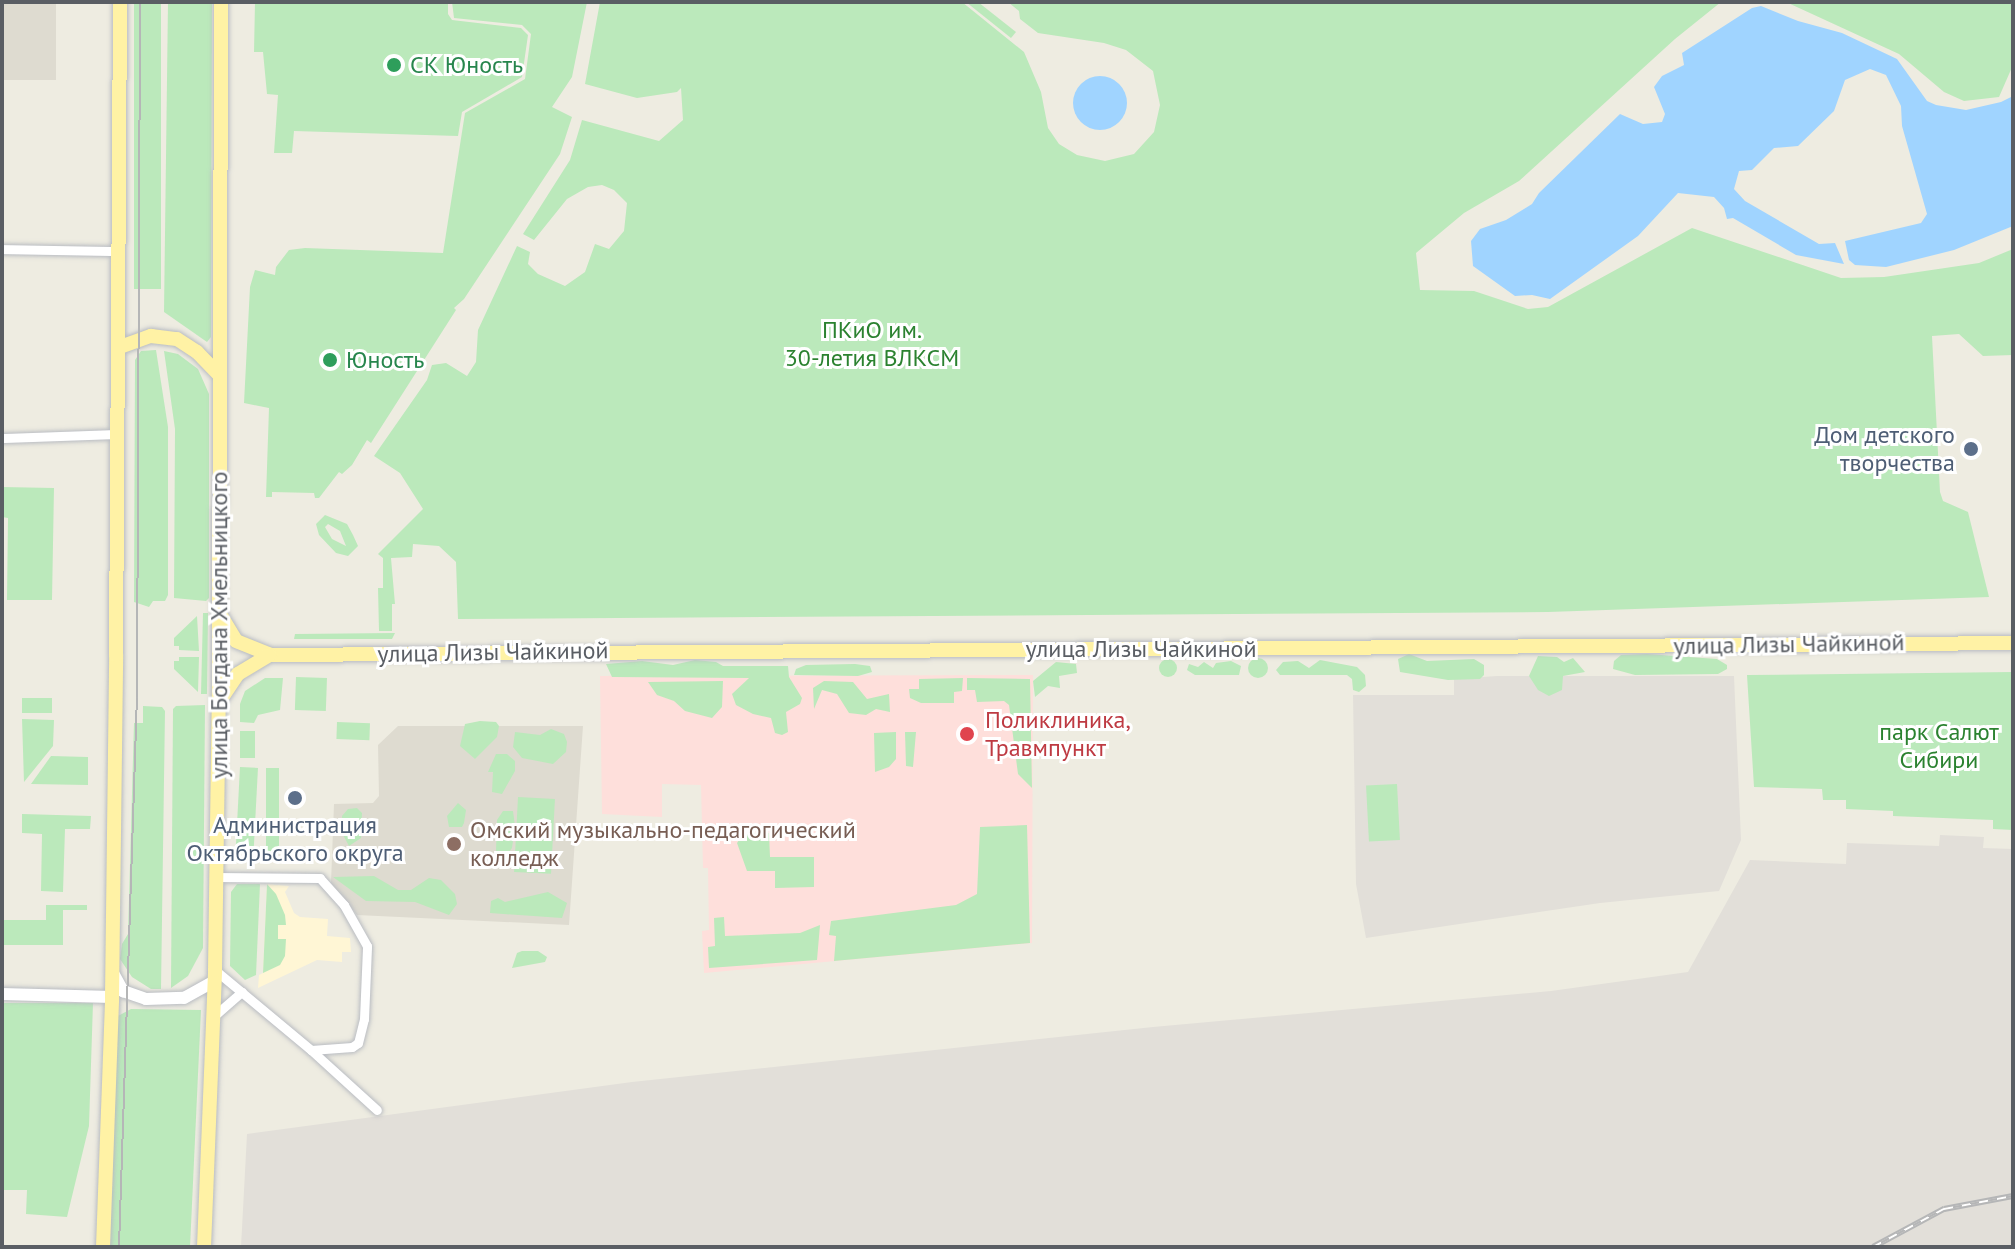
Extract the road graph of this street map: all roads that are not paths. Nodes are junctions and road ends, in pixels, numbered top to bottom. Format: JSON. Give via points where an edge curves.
{"nodes":[{"id":1,"x":120,"y":2,"type":"edge"},
{"id":2,"x":221,"y":2,"type":"edge"},
{"id":3,"x":2,"y":249,"type":"edge"},
{"id":4,"x":120,"y":251,"type":"junction"},
{"id":5,"x":120,"y":347,"type":"junction"},
{"id":6,"x":220,"y":376,"type":"junction"},
{"id":7,"x":119,"y":434,"type":"junction"},
{"id":8,"x":2,"y":438,"type":"edge"},
{"id":9,"x":220,"y":614,"type":"junction"},
{"id":10,"x":2013,"y":643,"type":"edge"},
{"id":11,"x":270,"y":655,"type":"junction"},
{"id":12,"x":219,"y":703,"type":"junction"},
{"id":13,"x":216,"y":877,"type":"junction"},
{"id":14,"x":112,"y":970,"type":"junction"},
{"id":15,"x":215,"y":976,"type":"junction"},
{"id":16,"x":242,"y":992,"type":"junction"},
{"id":17,"x":2,"y":994,"type":"edge"},
{"id":18,"x":112,"y":997,"type":"junction"},
{"id":19,"x":213,"y":1017,"type":"junction"},
{"id":20,"x":311,"y":1050,"type":"junction"},
{"id":21,"x":377,"y":1110,"type":"dead end"},
{"id":22,"x":103,"y":1247,"type":"edge"},
{"id":23,"x":204,"y":1247,"type":"edge"}],
"edges":[{"from":1,"to":4,"type":"main road"},
{"from":2,"to":6,"type":"main road","name":"улица Богдана Хмельницкого"},
{"from":3,"to":4,"type":"street"},
{"from":4,"to":5,"type":"main road"},
{"from":5,"to":6,"type":"main road","via":[[151,336],[177,339]]},
{"from":5,"to":7,"type":"main road"},
{"from":6,"to":9,"type":"main road","name":"улица Богдана Хмельницкого"},
{"from":7,"to":8,"type":"street"},
{"from":7,"to":14,"type":"main road"},
{"from":9,"to":11,"type":"main road","via":[[236,641]]},
{"from":9,"to":12,"type":"main road","name":"улица Богдана Хмельницкого"},
{"from":10,"to":11,"type":"main road","name":"улица Лизы Чайкиной"},
{"from":11,"to":12,"type":"main road","via":[[238,674]]},
{"from":12,"to":13,"type":"main road","name":"улица Богдана Хмельницкого"},
{"from":13,"to":15,"type":"main road","name":"улица Богдана Хмельницкого"},
{"from":13,"to":20,"type":"street","via":[[320,878],[357,924],[367,946],[362,1032],[352,1047]]},
{"from":14,"to":15,"type":"main road","via":[[123,991],[146,999],[184,998]]},
{"from":14,"to":18,"type":"main road"},
{"from":15,"to":16,"type":"street"},
{"from":15,"to":19,"type":"main road","name":"улица Богдана Хмельницкого"},
{"from":16,"to":19,"type":"street"},
{"from":16,"to":20,"type":"street"},
{"from":17,"to":18,"type":"main road"},
{"from":18,"to":22,"type":"main road"},
{"from":19,"to":23,"type":"main road","name":"улица Богдана Хмельницкого"},
{"from":20,"to":21,"type":"street"}]}
